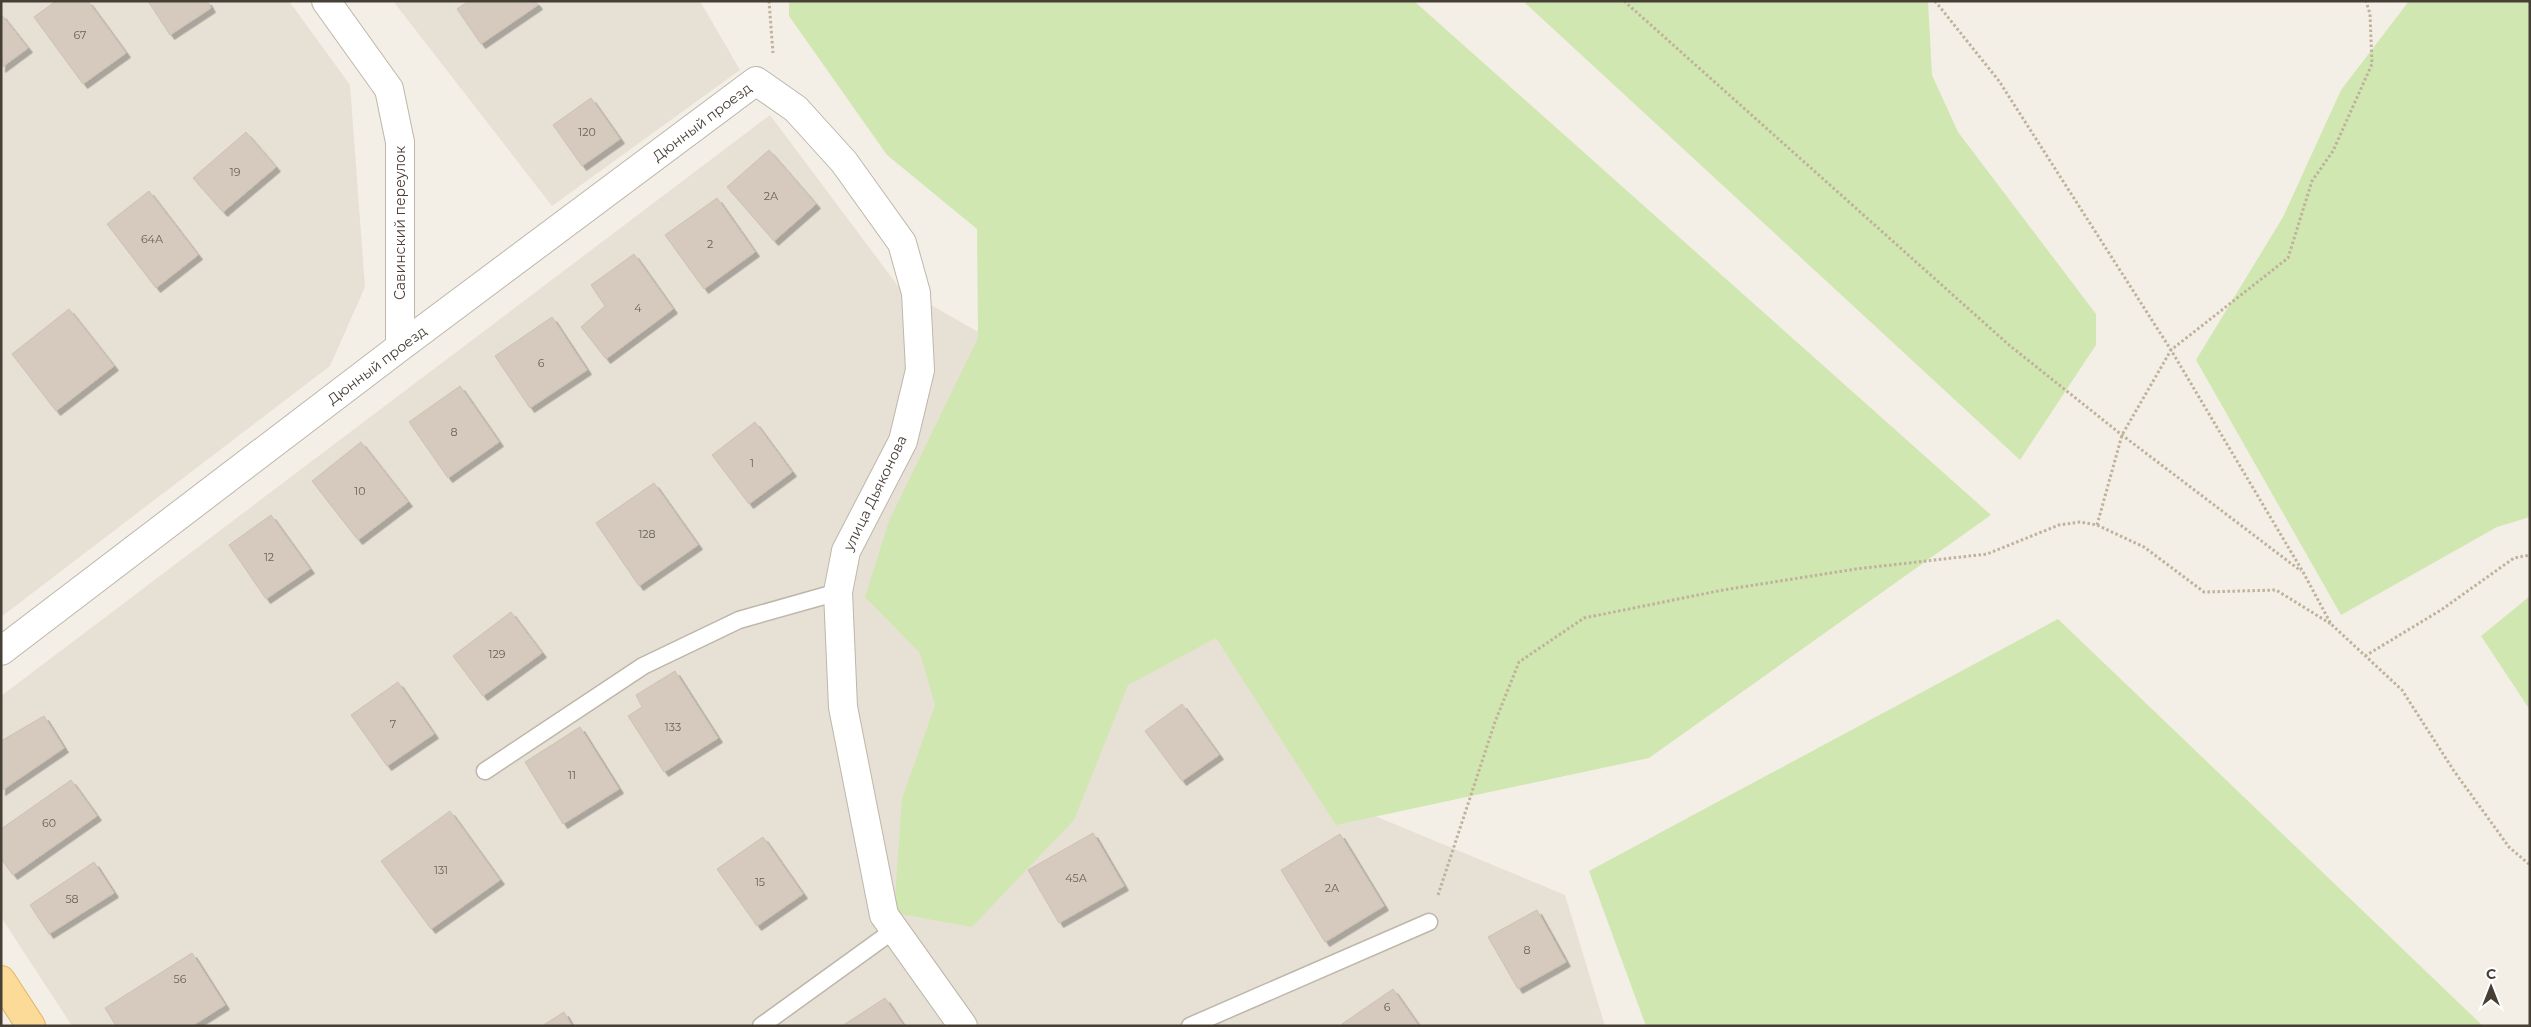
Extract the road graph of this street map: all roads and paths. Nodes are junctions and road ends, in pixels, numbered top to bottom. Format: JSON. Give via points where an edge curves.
{"nodes":[{"id":1,"x":326,"y":1,"type":"edge"},
{"id":2,"x":768,"y":1,"type":"edge"},
{"id":3,"x":1624,"y":1,"type":"edge"},
{"id":4,"x":1935,"y":1,"type":"edge"},
{"id":5,"x":2366,"y":1,"type":"edge"},
{"id":6,"x":756,"y":82,"type":"junction"},
{"id":7,"x":400,"y":347,"type":"junction"},
{"id":8,"x":2172,"y":350,"type":"junction"},
{"id":9,"x":2122,"y":435,"type":"junction"},
{"id":10,"x":2097,"y":525,"type":"junction"},
{"id":11,"x":2530,"y":555,"type":"edge"},
{"id":12,"x":2303,"y":572,"type":"junction"},
{"id":13,"x":838,"y":592,"type":"junction"},
{"id":14,"x":2331,"y":624,"type":"junction"},
{"id":15,"x":1,"y":651,"type":"edge"},
{"id":16,"x":2365,"y":656,"type":"junction"},
{"id":17,"x":485,"y":770,"type":"dead end"},
{"id":18,"x":2530,"y":866,"type":"edge"},
{"id":19,"x":1429,"y":922,"type":"joint"},
{"id":20,"x":894,"y":930,"type":"junction"},
{"id":21,"x":1,"y":980,"type":"edge"},
{"id":22,"x":31,"y":1026,"type":"edge"},
{"id":23,"x":761,"y":1026,"type":"edge"},
{"id":24,"x":963,"y":1026,"type":"edge"},
{"id":25,"x":1190,"y":1026,"type":"edge"}],
"edges":[{"from":1,"to":7,"type":"street","name":"Савинский переулок","via":[[390,89],[400,142]]},
{"from":2,"to":6,"type":"path","via":[[773,52]]},
{"from":3,"to":9,"type":"path","via":[[2009,345]]},
{"from":4,"to":8,"type":"path","via":[[1999,82]]},
{"from":5,"to":8,"type":"path","via":[[2370,14],[2372,64],[2333,151],[2312,181],[2288,258]]},
{"from":6,"to":7,"type":"street","name":"Дюнный проезд"},
{"from":6,"to":13,"type":"street","name":"улица Дьяконова","via":[[796,109],[844,162],[902,243],[916,292],[920,370],[903,441],[846,551]]},
{"from":7,"to":15,"type":"street","name":"Дюнный проезд"},
{"from":8,"to":9,"type":"path"},
{"from":8,"to":12,"type":"path"},
{"from":9,"to":10,"type":"path"},
{"from":9,"to":12,"type":"path"},
{"from":10,"to":14,"type":"path","via":[[2144,547],[2204,592],[2276,590]]},
{"from":10,"to":19,"type":"path","via":[[2080,522],[2059,525],[1987,554],[1856,569],[1723,590],[1584,618],[1518,662]]},
{"from":11,"to":16,"type":"path","via":[[2514,558],[2441,610]]},
{"from":12,"to":14,"type":"path"},
{"from":13,"to":17,"type":"lane","via":[[739,620],[643,666]]},
{"from":13,"to":20,"type":"street","name":"улица Дьяконова","via":[[844,707],[884,915]]},
{"from":14,"to":16,"type":"path"},
{"from":16,"to":18,"type":"path","via":[[2402,690],[2509,847]]},
{"from":19,"to":25,"type":"lane"},
{"from":20,"to":23,"type":"lane"},
{"from":20,"to":24,"type":"street","name":"улица Дьяконова"},
{"from":21,"to":22,"type":"main road"}]}
